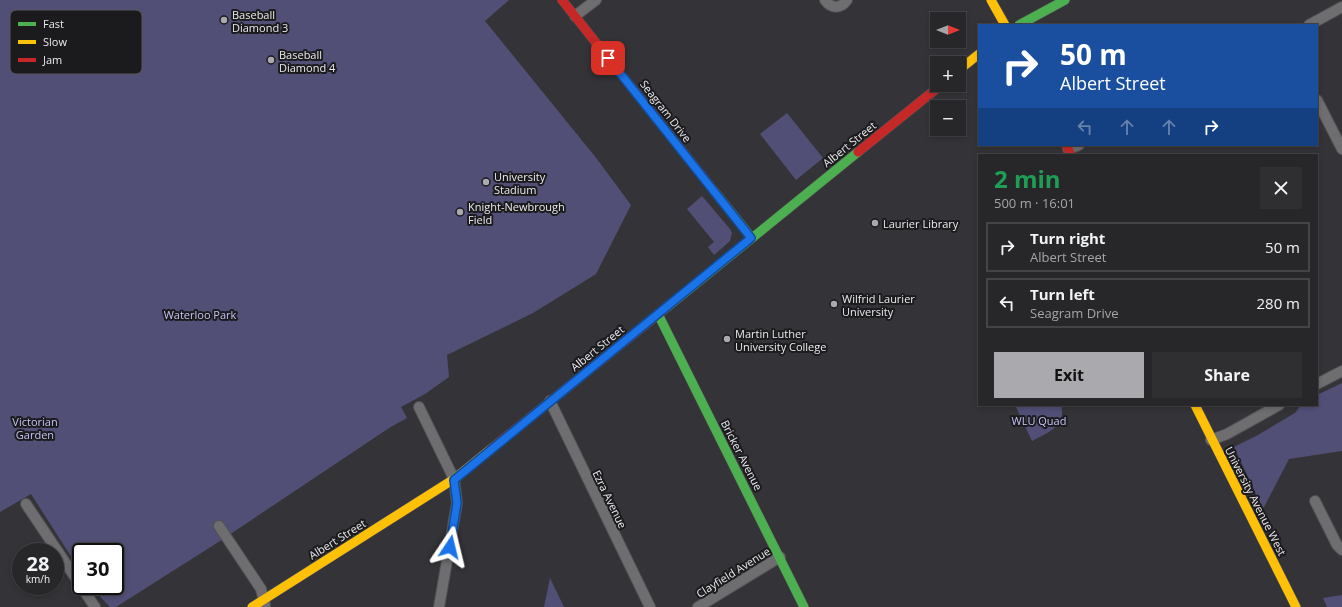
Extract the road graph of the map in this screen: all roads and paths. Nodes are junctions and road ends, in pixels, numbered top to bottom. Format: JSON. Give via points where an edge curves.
{"nodes":[{"id":1,"x":562,"y":0,"type":"edge"},
{"id":2,"x":596,"y":0,"type":"edge"},
{"id":3,"x":825,"y":0,"type":"edge"},
{"id":4,"x":847,"y":0,"type":"edge"},
{"id":5,"x":991,"y":0,"type":"edge"},
{"id":6,"x":1065,"y":0,"type":"edge"},
{"id":7,"x":1342,"y":7,"type":"edge"},
{"id":8,"x":575,"y":16,"type":"junction"},
{"id":9,"x":1004,"y":24,"type":"edge"},
{"id":10,"x":1021,"y":24,"type":"edge"},
{"id":11,"x":1311,"y":24,"type":"edge"},
{"id":12,"x":978,"y":55,"type":"edge"},
{"id":13,"x":966,"y":64,"type":"edge"},
{"id":14,"x":932,"y":92,"type":"edge"},
{"id":15,"x":1318,"y":102,"type":"edge"},
{"id":16,"x":1342,"y":149,"type":"edge"},
{"id":17,"x":751,"y":238,"type":"junction"},
{"id":18,"x":658,"y":314,"type":"junction"},
{"id":19,"x":1342,"y":371,"type":"edge"},
{"id":20,"x":1318,"y":383,"type":"edge"},
{"id":21,"x":550,"y":401,"type":"junction"},
{"id":22,"x":1195,"y":406,"type":"edge"},
{"id":23,"x":1277,"y":406,"type":"edge"},
{"id":24,"x":419,"y":407,"type":"dead end"},
{"id":25,"x":1211,"y":440,"type":"junction"},
{"id":26,"x":454,"y":480,"type":"junction"},
{"id":27,"x":1314,"y":501,"type":"dead end"},
{"id":28,"x":26,"y":504,"type":"dead end"},
{"id":29,"x":219,"y":526,"type":"dead end"},
{"id":30,"x":1342,"y":550,"type":"edge"},
{"id":31,"x":780,"y":557,"type":"junction"},
{"id":32,"x":265,"y":603,"type":"edge"},
{"id":33,"x":95,"y":607,"type":"edge"},
{"id":34,"x":252,"y":607,"type":"edge"},
{"id":35,"x":439,"y":607,"type":"edge"},
{"id":36,"x":650,"y":607,"type":"edge"},
{"id":37,"x":698,"y":607,"type":"edge"},
{"id":38,"x":804,"y":607,"type":"edge"},
{"id":39,"x":1296,"y":607,"type":"edge"}],
"edges":[{"from":1,"to":8,"type":"street","name":"Seagram Drive"},
{"from":2,"to":8,"type":"street"},
{"from":3,"to":4,"type":"street","via":[[828,5],[834,7],[839,7]]},
{"from":5,"to":9,"type":"street"},
{"from":6,"to":10,"type":"street"},
{"from":7,"to":11,"type":"street"},
{"from":8,"to":17,"type":"street","name":"Seagram Drive"},
{"from":12,"to":13,"type":"street"},
{"from":14,"to":17,"type":"street","name":"Albert Street"},
{"from":15,"to":16,"type":"street"},
{"from":17,"to":18,"type":"street","name":"Albert Street"},
{"from":18,"to":21,"type":"street","name":"Albert Street"},
{"from":18,"to":31,"type":"street","name":"Bricker Avenue"},
{"from":19,"to":20,"type":"street"},
{"from":21,"to":26,"type":"street","name":"Albert Street"},
{"from":21,"to":36,"type":"street","name":"Ezra Avenue"},
{"from":22,"to":25,"type":"street","name":"University Avenue West"},
{"from":23,"to":25,"type":"street"},
{"from":24,"to":26,"type":"street"},
{"from":25,"to":39,"type":"street","name":"University Avenue West"},
{"from":26,"to":32,"type":"street","name":"Albert Street"},
{"from":26,"to":35,"type":"street","via":[[457,503]]},
{"from":27,"to":30,"type":"street"},
{"from":28,"to":33,"type":"street"},
{"from":29,"to":32,"type":"street","via":[[261,589]]},
{"from":31,"to":37,"type":"street","name":"Clayfield Avenue"},
{"from":31,"to":38,"type":"street","name":"Bricker Avenue"},
{"from":32,"to":34,"type":"street","name":"Albert Street"}]}
